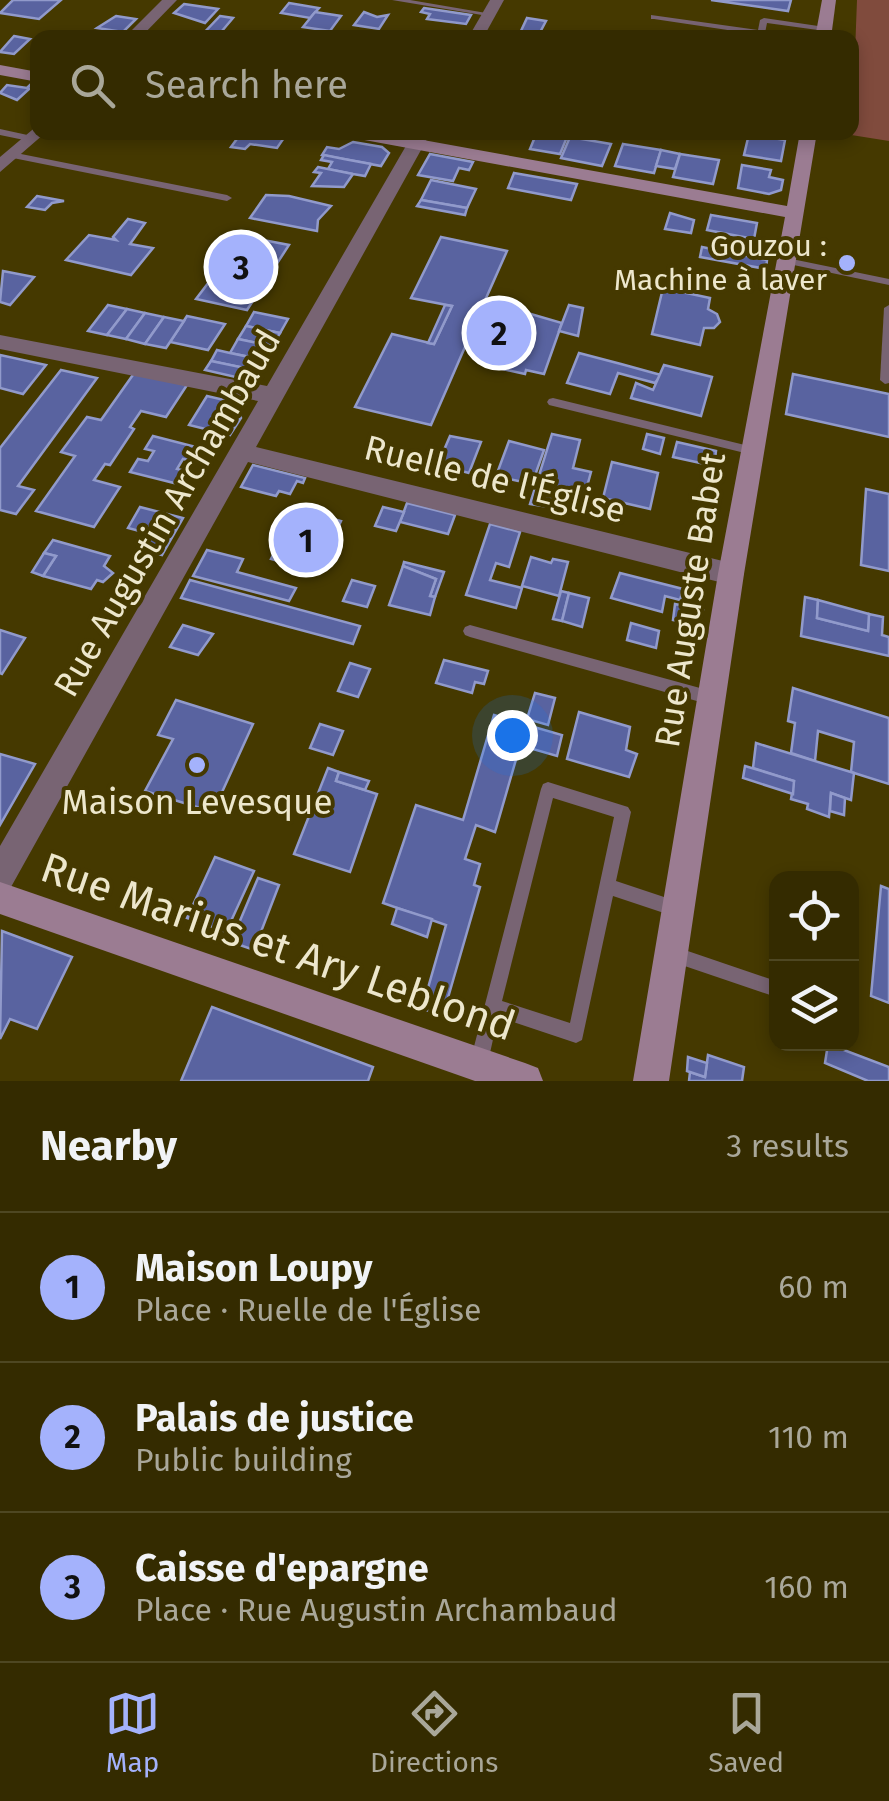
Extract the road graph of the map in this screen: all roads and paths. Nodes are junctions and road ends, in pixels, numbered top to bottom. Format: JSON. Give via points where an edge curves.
{"nodes":[{"id":1,"x":170,"y":0,"type":"edge"},
{"id":2,"x":396,"y":0,"type":"edge"},
{"id":3,"x":829,"y":0,"type":"edge"},
{"id":4,"x":492,"y":7,"type":"edge"},
{"id":5,"x":654,"y":17,"type":"dead end"},
{"id":6,"x":139,"y":30,"type":"edge"},
{"id":7,"x":479,"y":30,"type":"edge"},
{"id":8,"x":741,"y":30,"type":"edge"},
{"id":9,"x":762,"y":30,"type":"edge"},
{"id":10,"x":810,"y":30,"type":"edge"},
{"id":11,"x":824,"y":30,"type":"edge"},
{"id":12,"x":0,"y":70,"type":"edge"},
{"id":13,"x":30,"y":76,"type":"edge"},
{"id":14,"x":0,"y":132,"type":"edge"},
{"id":15,"x":30,"y":134,"type":"edge"},
{"id":16,"x":30,"y":137,"type":"edge"},
{"id":17,"x":418,"y":140,"type":"edge"},
{"id":18,"x":429,"y":140,"type":"edge"},
{"id":19,"x":807,"y":140,"type":"edge"},
{"id":20,"x":6,"y":161,"type":"edge"},
{"id":21,"x":227,"y":198,"type":"dead end"},
{"id":22,"x":796,"y":213,"type":"junction"},
{"id":23,"x":787,"y":262,"type":"junction"},
{"id":24,"x":889,"y":282,"type":"edge"},
{"id":25,"x":889,"y":308,"type":"edge"},
{"id":26,"x":0,"y":342,"type":"edge"},
{"id":27,"x":885,"y":380,"type":"dead end"},
{"id":28,"x":274,"y":396,"type":"junction"},
{"id":29,"x":553,"y":402,"type":"dead end"},
{"id":30,"x":753,"y":451,"type":"junction"},
{"id":31,"x":242,"y":452,"type":"junction"},
{"id":32,"x":731,"y":574,"type":"junction"},
{"id":33,"x":470,"y":631,"type":"dead end"},
{"id":34,"x":711,"y":698,"type":"junction"},
{"id":35,"x":0,"y":876,"type":"edge"},
{"id":36,"x":606,"y":886,"type":"junction"},
{"id":37,"x":0,"y":898,"type":"edge"},
{"id":38,"x":678,"y":910,"type":"junction"},
{"id":39,"x":671,"y":953,"type":"junction"},
{"id":40,"x":769,"y":987,"type":"edge"},
{"id":41,"x":492,"y":1006,"type":"junction"},
{"id":42,"x":478,"y":1064,"type":"junction"},
{"id":43,"x":526,"y":1081,"type":"edge"},
{"id":44,"x":651,"y":1081,"type":"edge"}],
"edges":[{"from":1,"to":6,"type":"street"},
{"from":2,"to":4,"type":"lane"},
{"from":3,"to":11,"type":"street"},
{"from":4,"to":7,"type":"street"},
{"from":5,"to":8,"type":"lane"},
{"from":9,"to":10,"type":"lane","via":[[764,20]]},
{"from":12,"to":13,"type":"street"},
{"from":14,"to":15,"type":"lane"},
{"from":16,"to":20,"type":"street"},
{"from":17,"to":28,"type":"street","name":"Rue Augustin Archambaud"},
{"from":18,"to":22,"type":"street"},
{"from":19,"to":22,"type":"street","name":"Rue Auguste Babet"},
{"from":20,"to":21,"type":"lane"},
{"from":22,"to":23,"type":"street","name":"Rue Auguste Babet"},
{"from":23,"to":24,"type":"lane"},
{"from":23,"to":30,"type":"street","name":"Rue Auguste Babet"},
{"from":25,"to":27,"type":"lane"},
{"from":26,"to":28,"type":"street"},
{"from":28,"to":31,"type":"street","name":"Rue Augustin Archambaud"},
{"from":29,"to":30,"type":"lane"},
{"from":30,"to":32,"type":"street","name":"Rue Auguste Babet"},
{"from":31,"to":32,"type":"street","name":"Ruelle de l'Église"},
{"from":31,"to":35,"type":"street","name":"Rue Augustin Archambaud"},
{"from":32,"to":34,"type":"street","name":"Rue Auguste Babet"},
{"from":33,"to":34,"type":"lane"},
{"from":34,"to":38,"type":"street","name":"Rue Auguste Babet"},
{"from":36,"to":38,"type":"lane"},
{"from":36,"to":41,"type":"lane","via":[[576,1034]]},
{"from":36,"to":41,"type":"lane","via":[[622,812],[548,789]]},
{"from":37,"to":42,"type":"street","name":"Rue Marius et Ary Leblond"},
{"from":38,"to":39,"type":"street","name":"Rue Auguste Babet"},
{"from":39,"to":40,"type":"lane"},
{"from":39,"to":44,"type":"street","name":"Rue Auguste Babet"},
{"from":41,"to":42,"type":"lane"},
{"from":42,"to":43,"type":"street","name":"Rue Marius et Ary Leblond"}]}
